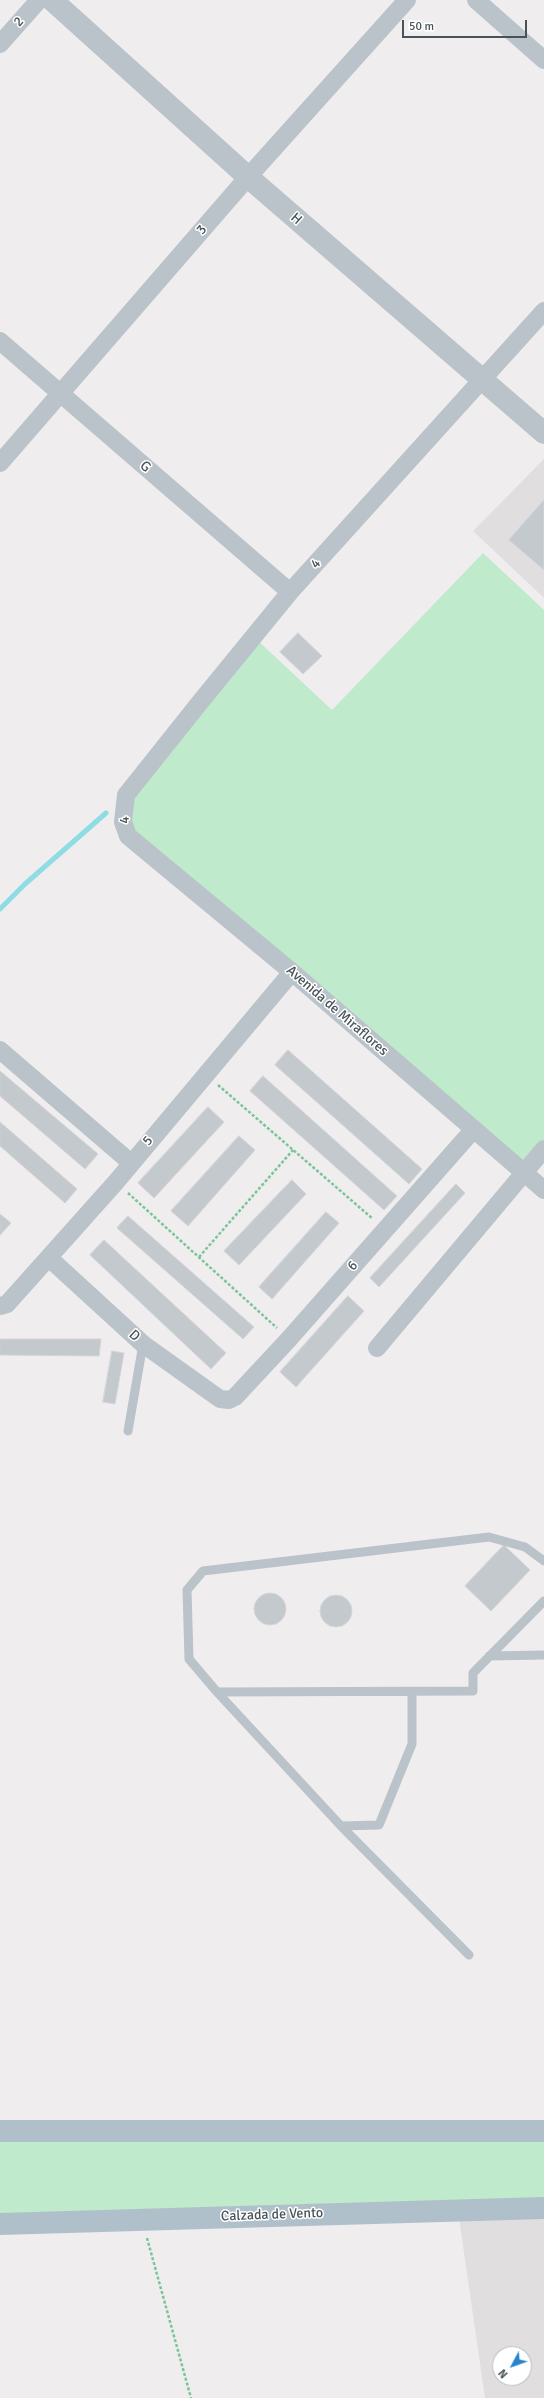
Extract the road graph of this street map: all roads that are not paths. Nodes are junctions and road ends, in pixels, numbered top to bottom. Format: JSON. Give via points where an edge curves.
{"nodes":[{"id":1,"x":39,"y":0,"type":"edge"},
{"id":2,"x":52,"y":0,"type":"edge"},
{"id":3,"x":407,"y":0,"type":"edge"},
{"id":4,"x":476,"y":0,"type":"edge"},
{"id":5,"x":0,"y":44,"type":"edge"},
{"id":6,"x":544,"y":60,"type":"edge"},
{"id":7,"x":248,"y":177,"type":"junction"},
{"id":8,"x":544,"y":311,"type":"edge"},
{"id":9,"x":0,"y":341,"type":"edge"},
{"id":10,"x":482,"y":381,"type":"junction"},
{"id":11,"x":60,"y":393,"type":"junction"},
{"id":12,"x":544,"y":433,"type":"edge"},
{"id":13,"x":0,"y":463,"type":"edge"},
{"id":14,"x":290,"y":592,"type":"junction"},
{"id":15,"x":128,"y":836,"type":"joint"},
{"id":16,"x":292,"y":972,"type":"junction"},
{"id":17,"x":0,"y":1050,"type":"edge"},
{"id":18,"x":474,"y":1129,"type":"junction"},
{"id":19,"x":544,"y":1149,"type":"edge"},
{"id":20,"x":130,"y":1162,"type":"junction"},
{"id":21,"x":524,"y":1172,"type":"junction"},
{"id":22,"x":544,"y":1190,"type":"edge"},
{"id":23,"x":49,"y":1258,"type":"junction"},
{"id":24,"x":0,"y":1306,"type":"edge"},
{"id":25,"x":143,"y":1344,"type":"junction"},
{"id":26,"x":377,"y":1348,"type":"dead end"},
{"id":27,"x":229,"y":1400,"type":"joint"},
{"id":28,"x":128,"y":1431,"type":"dead end"},
{"id":29,"x":544,"y":1560,"type":"edge"},
{"id":30,"x":544,"y":1601,"type":"edge"},
{"id":31,"x":544,"y":1655,"type":"edge"},
{"id":32,"x":490,"y":1656,"type":"junction"},
{"id":33,"x":217,"y":1692,"type":"junction"},
{"id":34,"x":412,"y":1692,"type":"junction"},
{"id":35,"x":341,"y":1826,"type":"junction"},
{"id":36,"x":469,"y":1955,"type":"dead end"},
{"id":37,"x":0,"y":2130,"type":"edge"},
{"id":38,"x":544,"y":2131,"type":"edge"},
{"id":39,"x":544,"y":2208,"type":"edge"},
{"id":40,"x":0,"y":2224,"type":"edge"}],
"edges":[{"from":1,"to":5,"type":"street","name":"2"},
{"from":2,"to":7,"type":"street","name":"H"},
{"from":3,"to":7,"type":"street","name":"3"},
{"from":4,"to":6,"type":"street"},
{"from":7,"to":10,"type":"street","name":"H"},
{"from":7,"to":11,"type":"street","name":"3"},
{"from":8,"to":10,"type":"street","name":"4"},
{"from":9,"to":11,"type":"street","name":"G"},
{"from":10,"to":12,"type":"street","name":"H"},
{"from":10,"to":14,"type":"street","name":"4"},
{"from":11,"to":13,"type":"street","name":"3"},
{"from":11,"to":14,"type":"street","name":"G"},
{"from":14,"to":15,"type":"street","name":"4","via":[[126,795],[123,822]]},
{"from":15,"to":16,"type":"street","name":"Avenida de Miraflores"},
{"from":16,"to":18,"type":"street","name":"Avenida de Miraflores"},
{"from":16,"to":20,"type":"street","name":"5"},
{"from":17,"to":20,"type":"street"},
{"from":18,"to":21,"type":"street","name":"Avenida de Miraflores"},
{"from":18,"to":27,"type":"street","name":"6","via":[[289,1339]]},
{"from":19,"to":21,"type":"street"},
{"from":20,"to":23,"type":"street","name":"5","via":[[116,1182]]},
{"from":21,"to":22,"type":"street","name":"Avenida de Miraflores"},
{"from":21,"to":26,"type":"street"},
{"from":23,"to":24,"type":"street","name":"5","via":[[7,1304]]},
{"from":23,"to":25,"type":"street","name":"D"},
{"from":25,"to":27,"type":"street","name":"D","via":[[220,1399]]},
{"from":25,"to":28,"type":"lane"},
{"from":29,"to":33,"type":"lane","via":[[525,1547],[489,1537],[203,1571],[187,1590],[189,1659]]},
{"from":30,"to":32,"type":"lane"},
{"from":31,"to":32,"type":"lane"},
{"from":32,"to":34,"type":"lane","via":[[473,1673],[474,1692]]},
{"from":33,"to":34,"type":"lane"},
{"from":33,"to":35,"type":"lane"},
{"from":34,"to":35,"type":"lane","via":[[412,1744],[379,1825]]},
{"from":35,"to":36,"type":"lane"},
{"from":37,"to":38,"type":"main road"},
{"from":39,"to":40,"type":"main road","name":"Calzada de Vento"}]}
